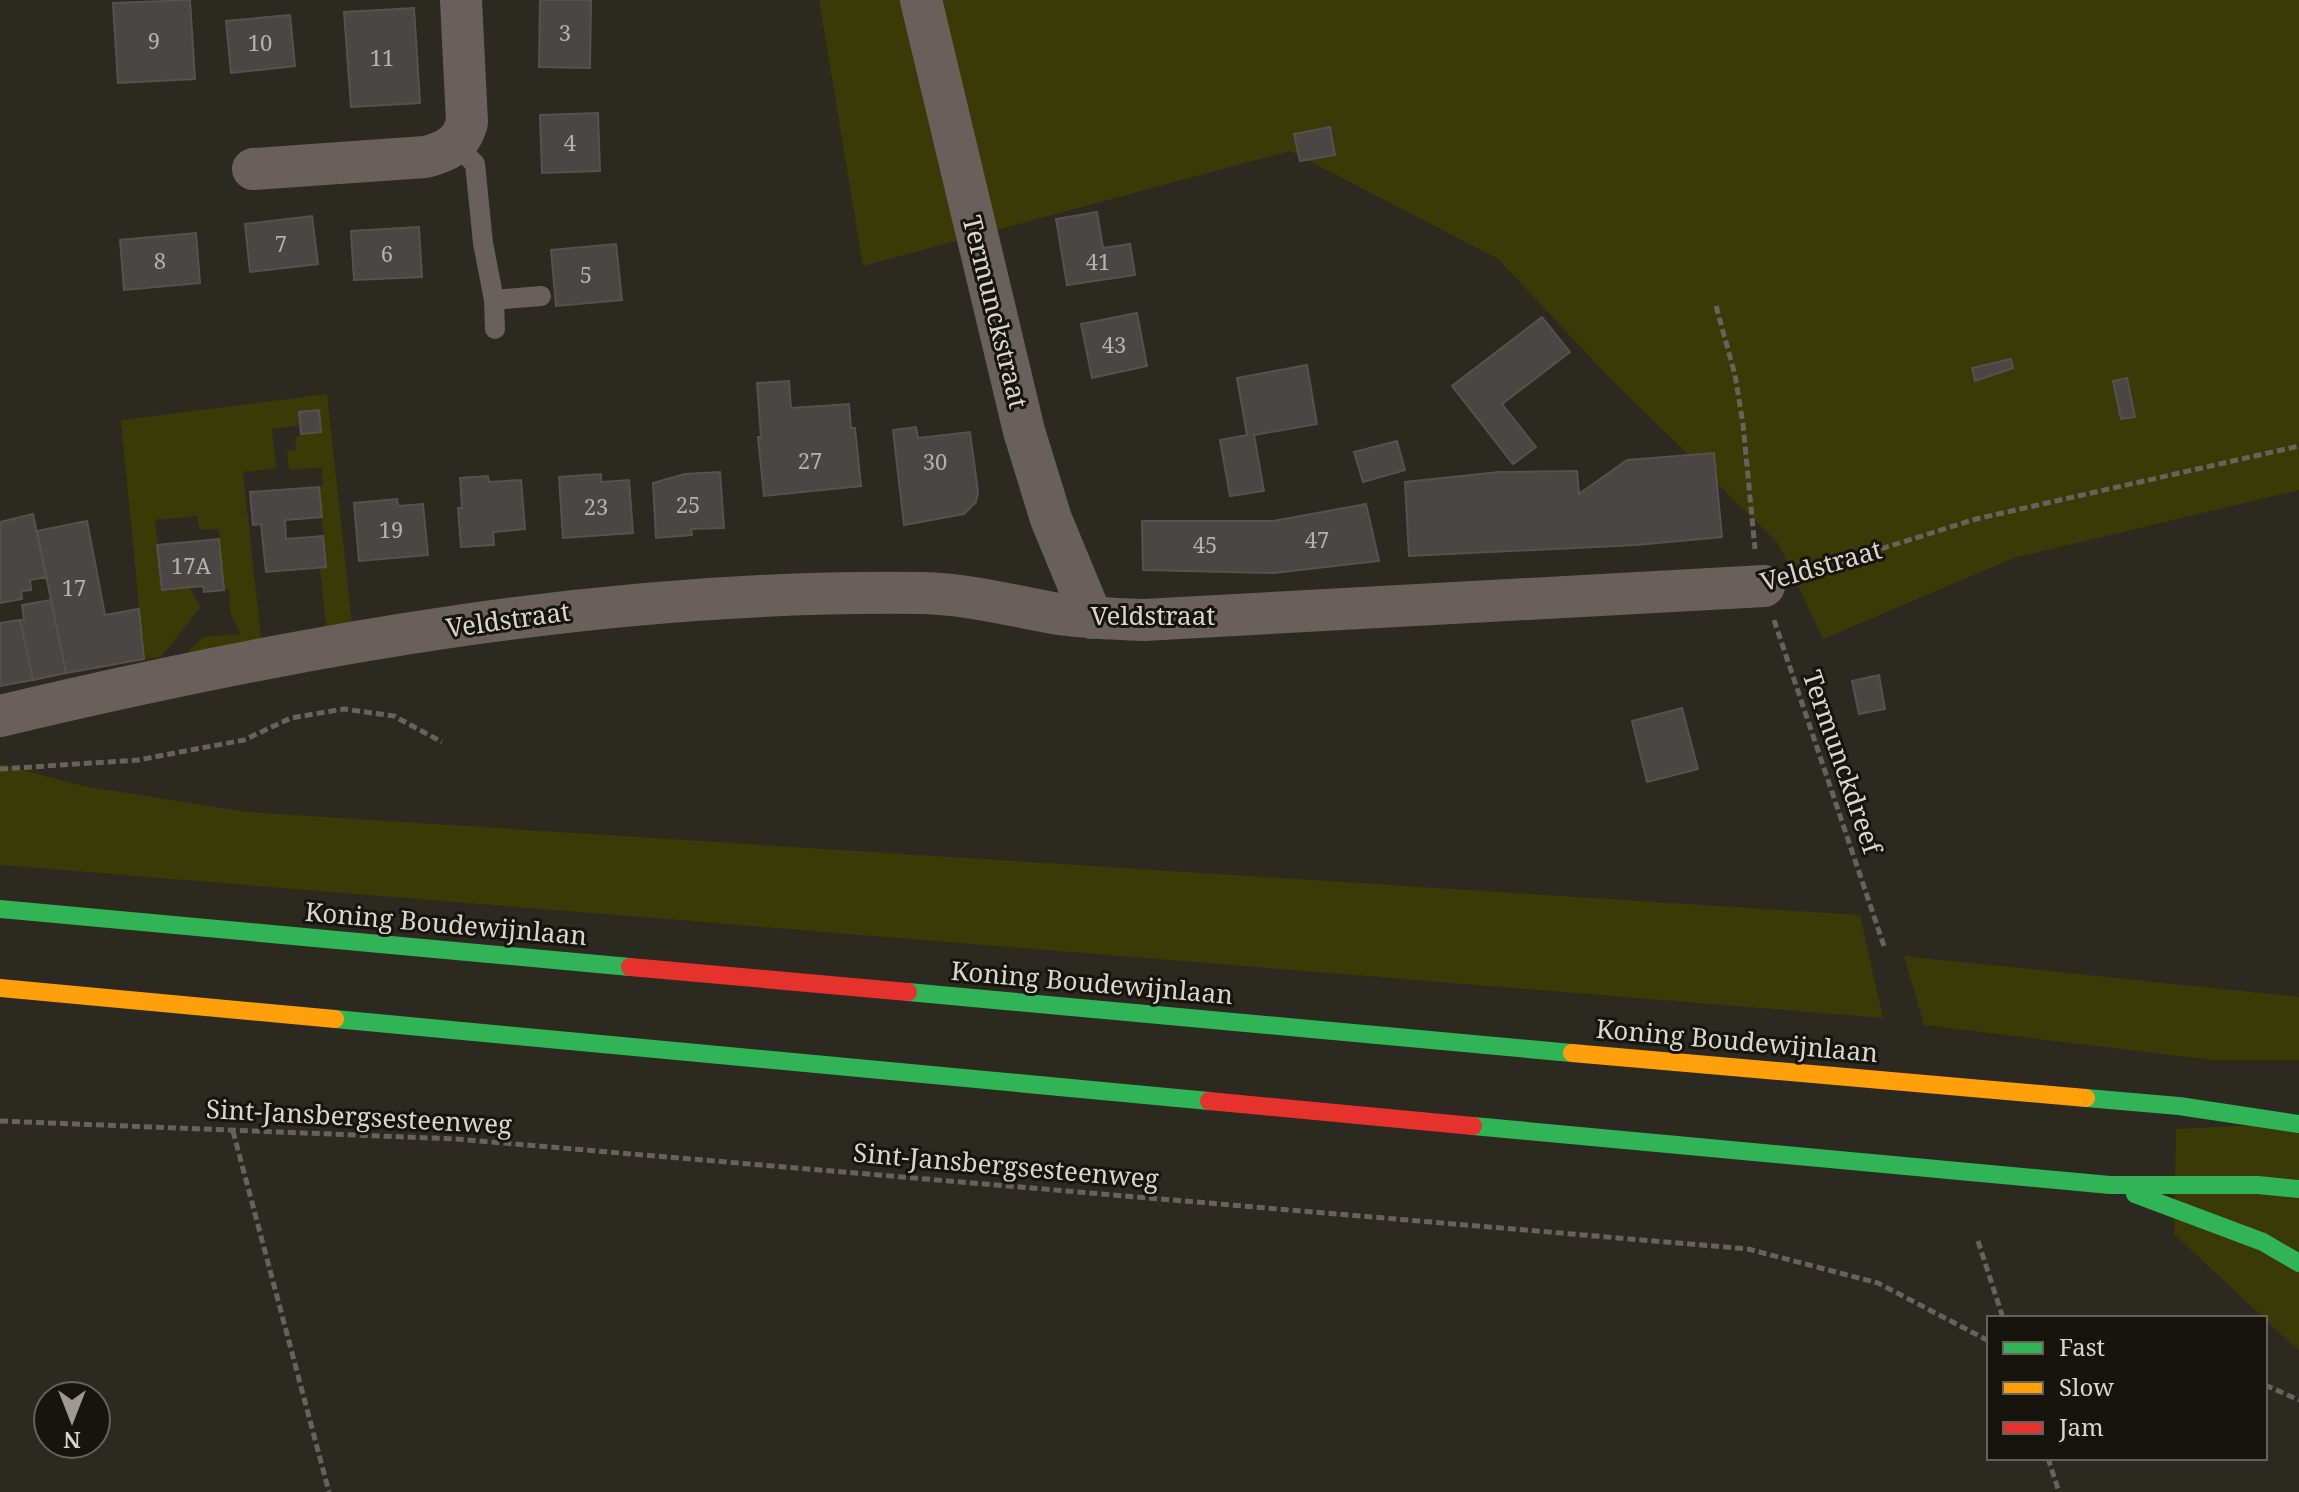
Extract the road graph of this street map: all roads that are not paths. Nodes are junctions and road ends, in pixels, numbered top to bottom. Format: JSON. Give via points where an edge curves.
{"nodes":[{"id":1,"x":461,"y":0,"type":"edge"},
{"id":2,"x":921,"y":0,"type":"edge"},
{"id":3,"x":456,"y":144,"type":"junction"},
{"id":4,"x":253,"y":169,"type":"dead end"},
{"id":5,"x":541,"y":296,"type":"dead end"},
{"id":6,"x":494,"y":300,"type":"junction"},
{"id":7,"x":495,"y":329,"type":"dead end"},
{"id":8,"x":1764,"y":586,"type":"road end"},
{"id":9,"x":1092,"y":618,"type":"junction"},
{"id":10,"x":0,"y":716,"type":"edge"},
{"id":11,"x":0,"y":909,"type":"edge"},
{"id":12,"x":0,"y":988,"type":"edge"},
{"id":13,"x":2284,"y":1103,"type":"dead end"},
{"id":14,"x":2179,"y":1106,"type":"junction"},
{"id":15,"x":2299,"y":1124,"type":"edge"},
{"id":16,"x":2110,"y":1185,"type":"junction"},
{"id":17,"x":2299,"y":1189,"type":"edge"},
{"id":18,"x":2299,"y":1263,"type":"edge"}],
"edges":[{"from":1,"to":3,"type":"street","via":[[467,122]]},
{"from":2,"to":9,"type":"street","name":"Termunckstraat","via":[[1028,445],[1051,519]]},
{"from":3,"to":4,"type":"street","via":[[425,157]]},
{"from":3,"to":6,"type":"lane","via":[[475,164]]},
{"from":5,"to":6,"type":"lane"},
{"from":6,"to":7,"type":"lane"},
{"from":8,"to":9,"type":"street","name":"Veldstraat","via":[[1144,620]]},
{"from":9,"to":10,"type":"street","name":"Veldstraat","via":[[926,593],[772,595],[583,609],[229,665]]},
{"from":11,"to":14,"type":"highway","name":"Koning Boudewijnlaan"},
{"from":12,"to":16,"type":"highway"},
{"from":13,"to":14,"type":"highway"},
{"from":14,"to":15,"type":"highway"},
{"from":16,"to":17,"type":"highway"},
{"from":16,"to":18,"type":"highway","via":[[2263,1242]]}]}
